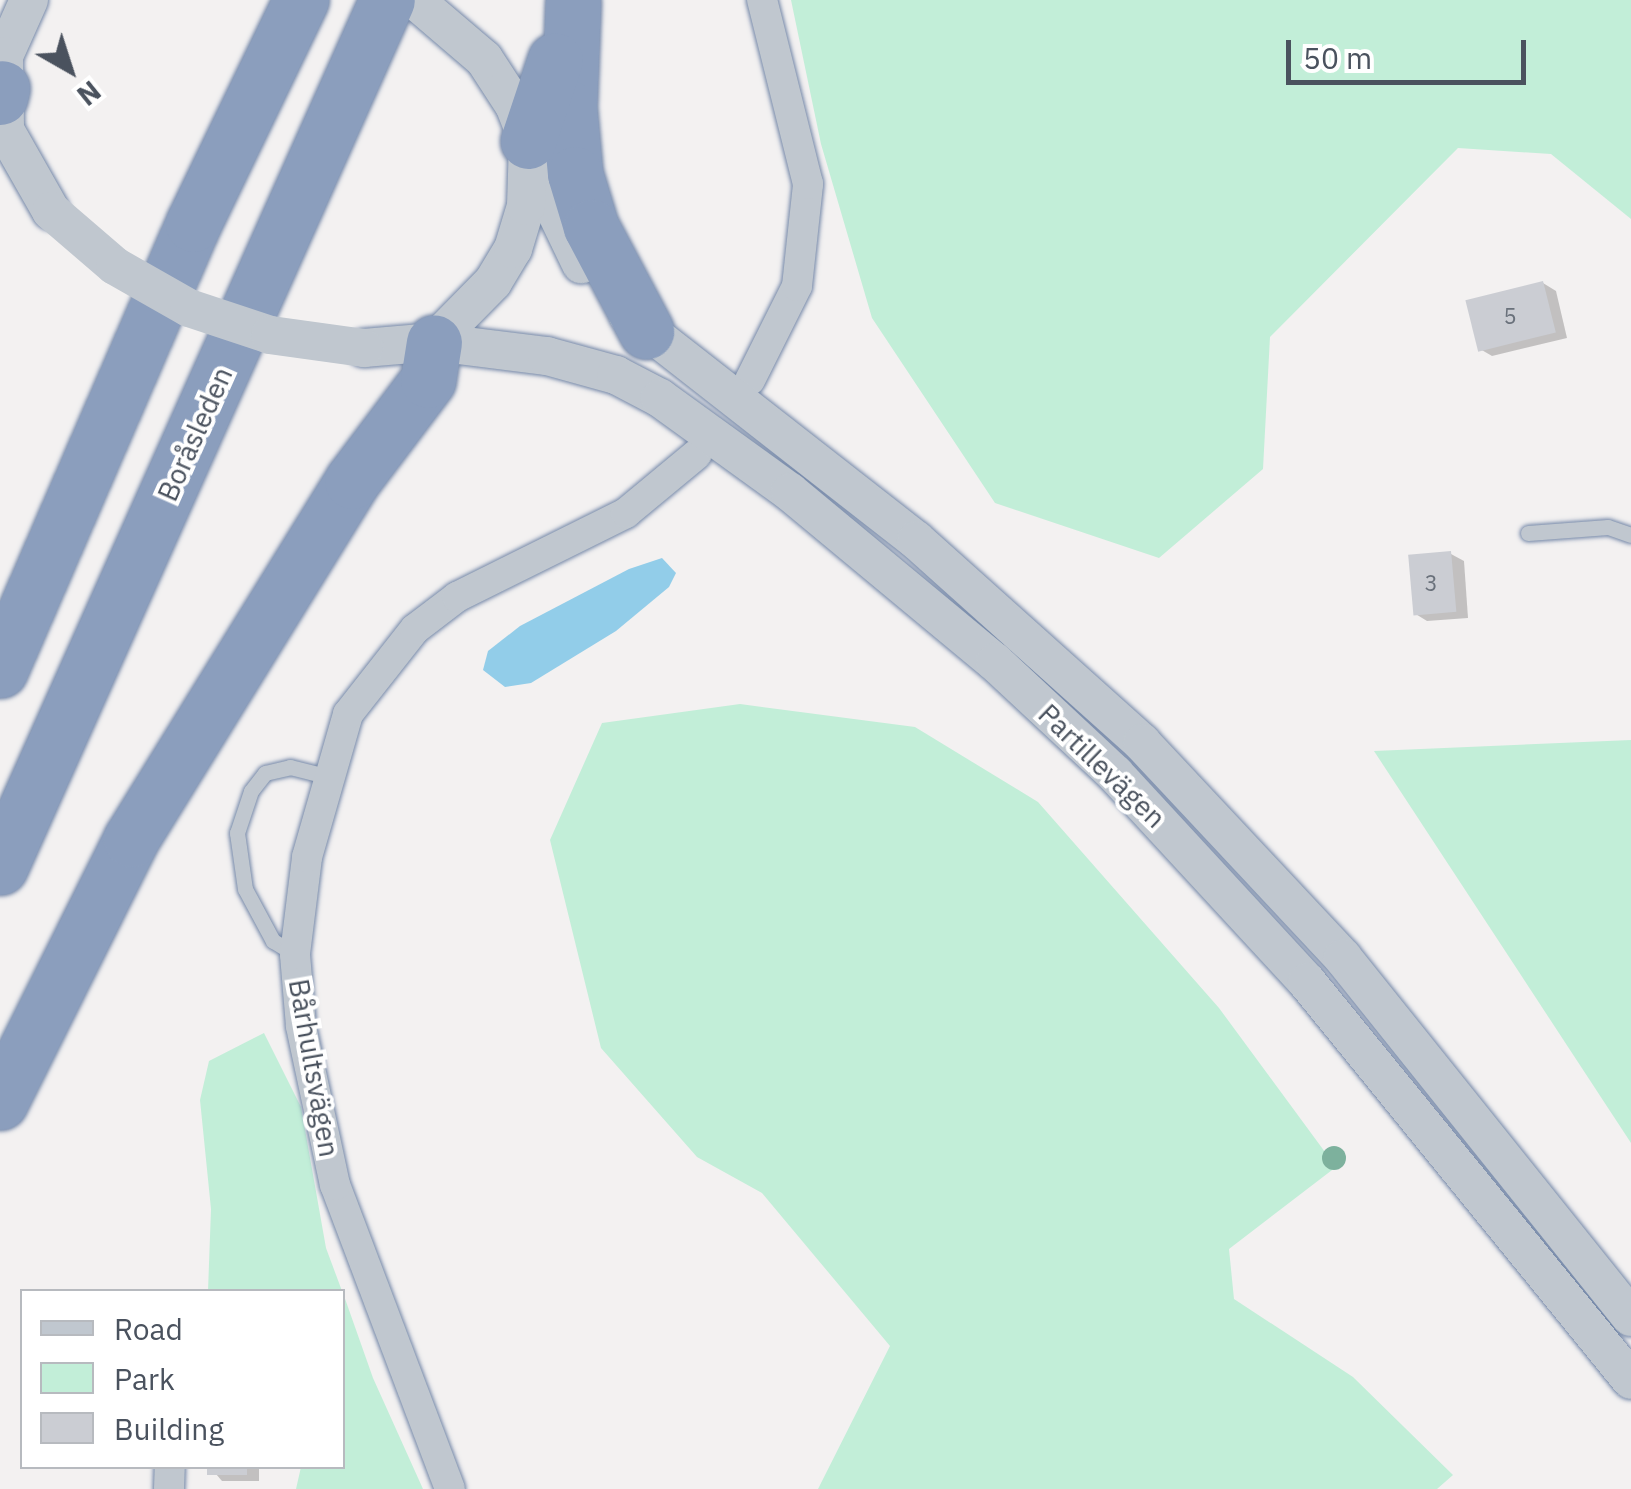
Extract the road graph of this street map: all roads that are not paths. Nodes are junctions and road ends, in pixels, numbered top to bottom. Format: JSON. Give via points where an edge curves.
{"nodes":[{"id":1,"x":300,"y":0,"type":"edge"},
{"id":2,"x":387,"y":0,"type":"edge"},
{"id":3,"x":415,"y":0,"type":"edge"},
{"id":4,"x":762,"y":0,"type":"edge"},
{"id":5,"x":574,"y":1,"type":"edge"},
{"id":6,"x":14,"y":15,"type":"edge"},
{"id":7,"x":1,"y":93,"type":"edge"},
{"id":8,"x":529,"y":150,"type":"junction"},
{"id":9,"x":646,"y":332,"type":"junction"},
{"id":10,"x":434,"y":342,"type":"junction"},
{"id":11,"x":750,"y":380,"type":"dead end"},
{"id":12,"x":696,"y":454,"type":"dead end"},
{"id":13,"x":1528,"y":534,"type":"dead end"},
{"id":14,"x":1631,"y":535,"type":"edge"},
{"id":15,"x":0,"y":670,"type":"edge"},
{"id":16,"x":326,"y":776,"type":"junction"},
{"id":17,"x":0,"y":867,"type":"edge"},
{"id":18,"x":295,"y":954,"type":"junction"},
{"id":19,"x":0,"y":1102,"type":"edge"},
{"id":20,"x":1631,"y":1317,"type":"edge"},
{"id":21,"x":1631,"y":1380,"type":"edge"},
{"id":22,"x":450,"y":1489,"type":"edge"}],
"edges":[{"from":1,"to":15,"type":"highway","via":[[193,224]]},
{"from":2,"to":17,"type":"highway","name":"Boråsleden"},
{"from":3,"to":8,"type":"street","name":"Partillevägen","via":[[484,59]]},
{"from":4,"to":11,"type":"street","via":[[795,120],[808,200],[798,286]]},
{"from":5,"to":8,"type":"highway"},
{"from":5,"to":9,"type":"highway","via":[[568,108],[575,174],[591,228]]},
{"from":6,"to":7,"type":"street","name":"Partillevägen"},
{"from":7,"to":10,"type":"street","name":"Partillevägen","bridge":true,"via":[[5,130],[32,188],[115,266],[190,308],[270,335],[364,348]]},
{"from":8,"to":9,"type":"street","name":"Partillevägen","via":[[585,272]]},
{"from":8,"to":10,"type":"street","via":[[513,249],[493,282]]},
{"from":9,"to":20,"type":"street","name":"Partillevägen","via":[[916,540],[1142,743],[1342,958]]},
{"from":10,"to":19,"type":"highway","via":[[428,380],[352,480],[130,839]]},
{"from":10,"to":21,"type":"street","name":"Partillevägen","via":[[547,356],[616,375],[705,427],[905,584],[1115,774],[1214,878],[1430,1129]]},
{"from":12,"to":16,"type":"street","name":"Bårhultsvägen","via":[[626,513],[457,597],[415,629],[348,714]]},
{"from":13,"to":14,"type":"lane","via":[[1608,527]]},
{"from":16,"to":18,"type":"street","name":"Bårhultsvägen"},
{"from":16,"to":18,"type":"lane","via":[[290,767],[265,773],[251,791],[238,833],[245,889],[273,941]]},
{"from":18,"to":22,"type":"street","name":"Bårhultsvägen","via":[[301,1026],[335,1185]]}]}
